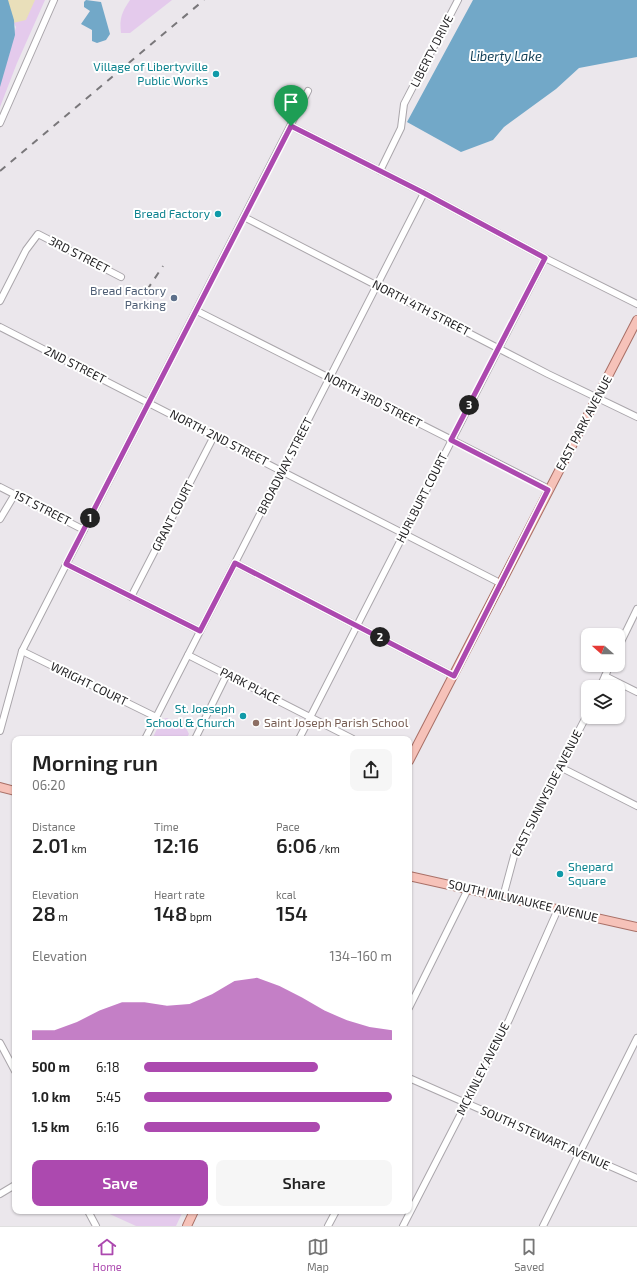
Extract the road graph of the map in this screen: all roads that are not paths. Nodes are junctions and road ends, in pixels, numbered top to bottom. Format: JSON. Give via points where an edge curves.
{"nodes":[{"id":1,"x":54,"y":0,"type":"edge"},
{"id":2,"x":458,"y":0,"type":"edge"},
{"id":3,"x":308,"y":91,"type":"dead end"},
{"id":4,"x":0,"y":123,"type":"edge"},
{"id":5,"x":291,"y":126,"type":"junction"},
{"id":6,"x":380,"y":170,"type":"junction"},
{"id":7,"x":424,"y":193,"type":"junction"},
{"id":8,"x":244,"y":217,"type":"junction"},
{"id":9,"x":545,"y":258,"type":"junction"},
{"id":10,"x":121,"y":277,"type":"dead end"},
{"id":11,"x":377,"y":285,"type":"junction"},
{"id":12,"x":0,"y":301,"type":"edge"},
{"id":13,"x":637,"y":304,"type":"edge"},
{"id":14,"x":197,"y":310,"type":"junction"},
{"id":15,"x":637,"y":320,"type":"edge"},
{"id":16,"x":0,"y":327,"type":"edge"},
{"id":17,"x":498,"y":348,"type":"junction"},
{"id":18,"x":329,"y":378,"type":"junction"},
{"id":19,"x":598,"y":398,"type":"junction"},
{"id":20,"x":149,"y":403,"type":"junction"},
{"id":21,"x":637,"y":417,"type":"edge"},
{"id":22,"x":214,"y":436,"type":"junction"},
{"id":23,"x":451,"y":440,"type":"junction"},
{"id":24,"x":282,"y":471,"type":"junction"},
{"id":25,"x":0,"y":487,"type":"edge"},
{"id":26,"x":548,"y":490,"type":"junction"},
{"id":27,"x":15,"y":494,"type":"junction"},
{"id":28,"x":0,"y":519,"type":"edge"},
{"id":29,"x":84,"y":530,"type":"junction"},
{"id":30,"x":404,"y":533,"type":"junction"},
{"id":31,"x":235,"y":563,"type":"junction"},
{"id":32,"x":66,"y":564,"type":"junction"},
{"id":33,"x":502,"y":584,"type":"junction"},
{"id":34,"x":131,"y":597,"type":"junction"},
{"id":35,"x":637,"y":608,"type":"edge"},
{"id":36,"x":357,"y":626,"type":"junction"},
{"id":37,"x":200,"y":631,"type":"junction"},
{"id":38,"x":625,"y":633,"type":"edge"},
{"id":39,"x":22,"y":651,"type":"junction"},
{"id":40,"x":188,"y":654,"type":"junction"},
{"id":41,"x":607,"y":672,"type":"edge"},
{"id":42,"x":227,"y":674,"type":"junction"},
{"id":43,"x":454,"y":676,"type":"junction"},
{"id":44,"x":605,"y":676,"type":"junction"},
{"id":45,"x":603,"y":680,"type":"edge"},
{"id":46,"x":637,"y":692,"type":"edge"},
{"id":47,"x":156,"y":717,"type":"junction"},
{"id":48,"x":310,"y":717,"type":"junction"},
{"id":49,"x":582,"y":724,"type":"edge"},
{"id":50,"x":0,"y":731,"type":"edge"},
{"id":51,"x":146,"y":736,"type":"edge"},
{"id":52,"x":196,"y":736,"type":"edge"},
{"id":53,"x":300,"y":736,"type":"edge"},
{"id":54,"x":348,"y":736,"type":"edge"},
{"id":55,"x":412,"y":756,"type":"edge"},
{"id":56,"x":560,"y":767,"type":"junction"},
{"id":57,"x":0,"y":787,"type":"edge"},
{"id":58,"x":12,"y":790,"type":"edge"},
{"id":59,"x":637,"y":806,"type":"edge"},
{"id":60,"x":412,"y":877,"type":"edge"},
{"id":61,"x":468,"y":889,"type":"junction"},
{"id":62,"x":503,"y":897,"type":"junction"},
{"id":63,"x":558,"y":909,"type":"junction"},
{"id":64,"x":637,"y":927,"type":"edge"},
{"id":65,"x":412,"y":1002,"type":"edge"},
{"id":66,"x":637,"y":1038,"type":"edge"},
{"id":67,"x":0,"y":1043,"type":"edge"},
{"id":68,"x":12,"y":1065,"type":"edge"},
{"id":69,"x":412,"y":1079,"type":"edge"},
{"id":70,"x":466,"y":1103,"type":"junction"},
{"id":71,"x":579,"y":1153,"type":"junction"},
{"id":72,"x":637,"y":1178,"type":"edge"},
{"id":73,"x":12,"y":1187,"type":"edge"},
{"id":74,"x":0,"y":1194,"type":"edge"},
{"id":75,"x":412,"y":1208,"type":"edge"},
{"id":76,"x":90,"y":1214,"type":"edge"},
{"id":77,"x":193,"y":1214,"type":"edge"},
{"id":78,"x":334,"y":1214,"type":"edge"},
{"id":79,"x":409,"y":1214,"type":"edge"},
{"id":80,"x":96,"y":1226,"type":"edge"},
{"id":81,"x":188,"y":1226,"type":"edge"},
{"id":82,"x":328,"y":1226,"type":"edge"},
{"id":83,"x":403,"y":1226,"type":"edge"},
{"id":84,"x":543,"y":1226,"type":"edge"}],
"edges":[{"from":1,"to":4,"type":"street"},
{"from":2,"to":6,"type":"street","name":"LIBERTY DRIVE","via":[[406,101],[402,111],[401,128]]},
{"from":3,"to":5,"type":"street"},
{"from":5,"to":6,"type":"street"},
{"from":5,"to":8,"type":"street"},
{"from":6,"to":7,"type":"street"},
{"from":7,"to":9,"type":"street"},
{"from":7,"to":11,"type":"street","name":"BROADWAY STREET"},
{"from":8,"to":11,"type":"street","name":"NORTH 4TH STREET"},
{"from":8,"to":14,"type":"street"},
{"from":9,"to":13,"type":"street"},
{"from":9,"to":17,"type":"street","name":"HURLBURT COURT"},
{"from":10,"to":12,"type":"street","name":"3RD STREET","via":[[38,234],[26,250]]},
{"from":11,"to":17,"type":"street","name":"NORTH 4TH STREET"},
{"from":11,"to":18,"type":"street","name":"BROADWAY STREET"},
{"from":14,"to":18,"type":"street","name":"NORTH 3RD STREET"},
{"from":14,"to":20,"type":"street"},
{"from":15,"to":19,"type":"main road","name":"EAST PARK AVENUE"},
{"from":16,"to":20,"type":"street","name":"2ND STREET"},
{"from":17,"to":19,"type":"street","name":"NORTH 4TH STREET"},
{"from":17,"to":23,"type":"street","name":"HURLBURT COURT"},
{"from":18,"to":23,"type":"street","name":"NORTH 3RD STREET"},
{"from":18,"to":24,"type":"street","name":"BROADWAY STREET"},
{"from":19,"to":21,"type":"street","name":"NORTH 4TH STREET"},
{"from":19,"to":26,"type":"main road","name":"EAST PARK AVENUE"},
{"from":20,"to":22,"type":"street","name":"NORTH 2ND STREET"},
{"from":20,"to":29,"type":"street"},
{"from":22,"to":24,"type":"street","name":"NORTH 2ND STREET"},
{"from":22,"to":34,"type":"street","name":"GRANT COURT"},
{"from":23,"to":26,"type":"street","name":"NORTH 3RD STREET"},
{"from":23,"to":30,"type":"street","name":"HURLBURT COURT"},
{"from":24,"to":30,"type":"street","name":"NORTH 2ND STREET"},
{"from":24,"to":31,"type":"street","name":"BROADWAY STREET"},
{"from":25,"to":27,"type":"street","name":"1ST STREET"},
{"from":26,"to":33,"type":"main road","name":"EAST PARK AVENUE"},
{"from":27,"to":28,"type":"street"},
{"from":27,"to":29,"type":"street","name":"1ST STREET"},
{"from":29,"to":32,"type":"street"},
{"from":30,"to":33,"type":"street","name":"NORTH 2ND STREET"},
{"from":30,"to":36,"type":"street","name":"HURLBURT COURT"},
{"from":31,"to":36,"type":"street"},
{"from":31,"to":37,"type":"street","name":"BROADWAY STREET"},
{"from":32,"to":34,"type":"street"},
{"from":32,"to":39,"type":"street"},
{"from":33,"to":43,"type":"main road","name":"EAST PARK AVENUE"},
{"from":34,"to":37,"type":"street"},
{"from":35,"to":38,"type":"street"},
{"from":36,"to":43,"type":"street"},
{"from":36,"to":48,"type":"street","name":"HURLBURT COURT"},
{"from":37,"to":40,"type":"street","name":"BROADWAY STREET"},
{"from":39,"to":47,"type":"street","name":"WRIGHT COURT"},
{"from":39,"to":50,"type":"street"},
{"from":40,"to":42,"type":"street","name":"PARK PLACE"},
{"from":40,"to":47,"type":"street","name":"BROADWAY STREET"},
{"from":41,"to":44,"type":"street"},
{"from":42,"to":48,"type":"street","name":"PARK PLACE"},
{"from":42,"to":52,"type":"street"},
{"from":43,"to":55,"type":"main road","name":"EAST PARK AVENUE"},
{"from":44,"to":45,"type":"street"},
{"from":44,"to":46,"type":"street"},
{"from":47,"to":51,"type":"street","name":"BROADWAY STREET"},
{"from":48,"to":53,"type":"street","name":"HURLBURT COURT"},
{"from":48,"to":54,"type":"street","name":"PARK PLACE"},
{"from":49,"to":56,"type":"street","name":"EAST SUNNYSIDE AVENUE"},
{"from":56,"to":59,"type":"street"},
{"from":56,"to":62,"type":"street","name":"EAST SUNNYSIDE AVENUE","via":[[514,856]]},
{"from":57,"to":58,"type":"main road"},
{"from":60,"to":61,"type":"main road","name":"SOUTH MILWAUKEE AVENUE"},
{"from":61,"to":62,"type":"main road","name":"SOUTH MILWAUKEE AVENUE"},
{"from":61,"to":65,"type":"street"},
{"from":62,"to":63,"type":"main road","name":"SOUTH MILWAUKEE AVENUE"},
{"from":63,"to":64,"type":"main road","name":"SOUTH MILWAUKEE AVENUE"},
{"from":63,"to":70,"type":"street","name":"MCKINLEY AVENUE","via":[[509,1020]]},
{"from":66,"to":71,"type":"street"},
{"from":67,"to":68,"type":"street"},
{"from":69,"to":70,"type":"street","name":"SOUTH STEWART AVENUE"},
{"from":70,"to":71,"type":"street","name":"SOUTH STEWART AVENUE"},
{"from":70,"to":75,"type":"street","name":"MCKINLEY AVENUE"},
{"from":71,"to":72,"type":"street","name":"SOUTH STEWART AVENUE"},
{"from":71,"to":84,"type":"street"},
{"from":73,"to":74,"type":"street"},
{"from":76,"to":80,"type":"street"},
{"from":77,"to":81,"type":"main road"},
{"from":78,"to":82,"type":"street"},
{"from":79,"to":83,"type":"street","name":"MCKINLEY AVENUE"}]}
